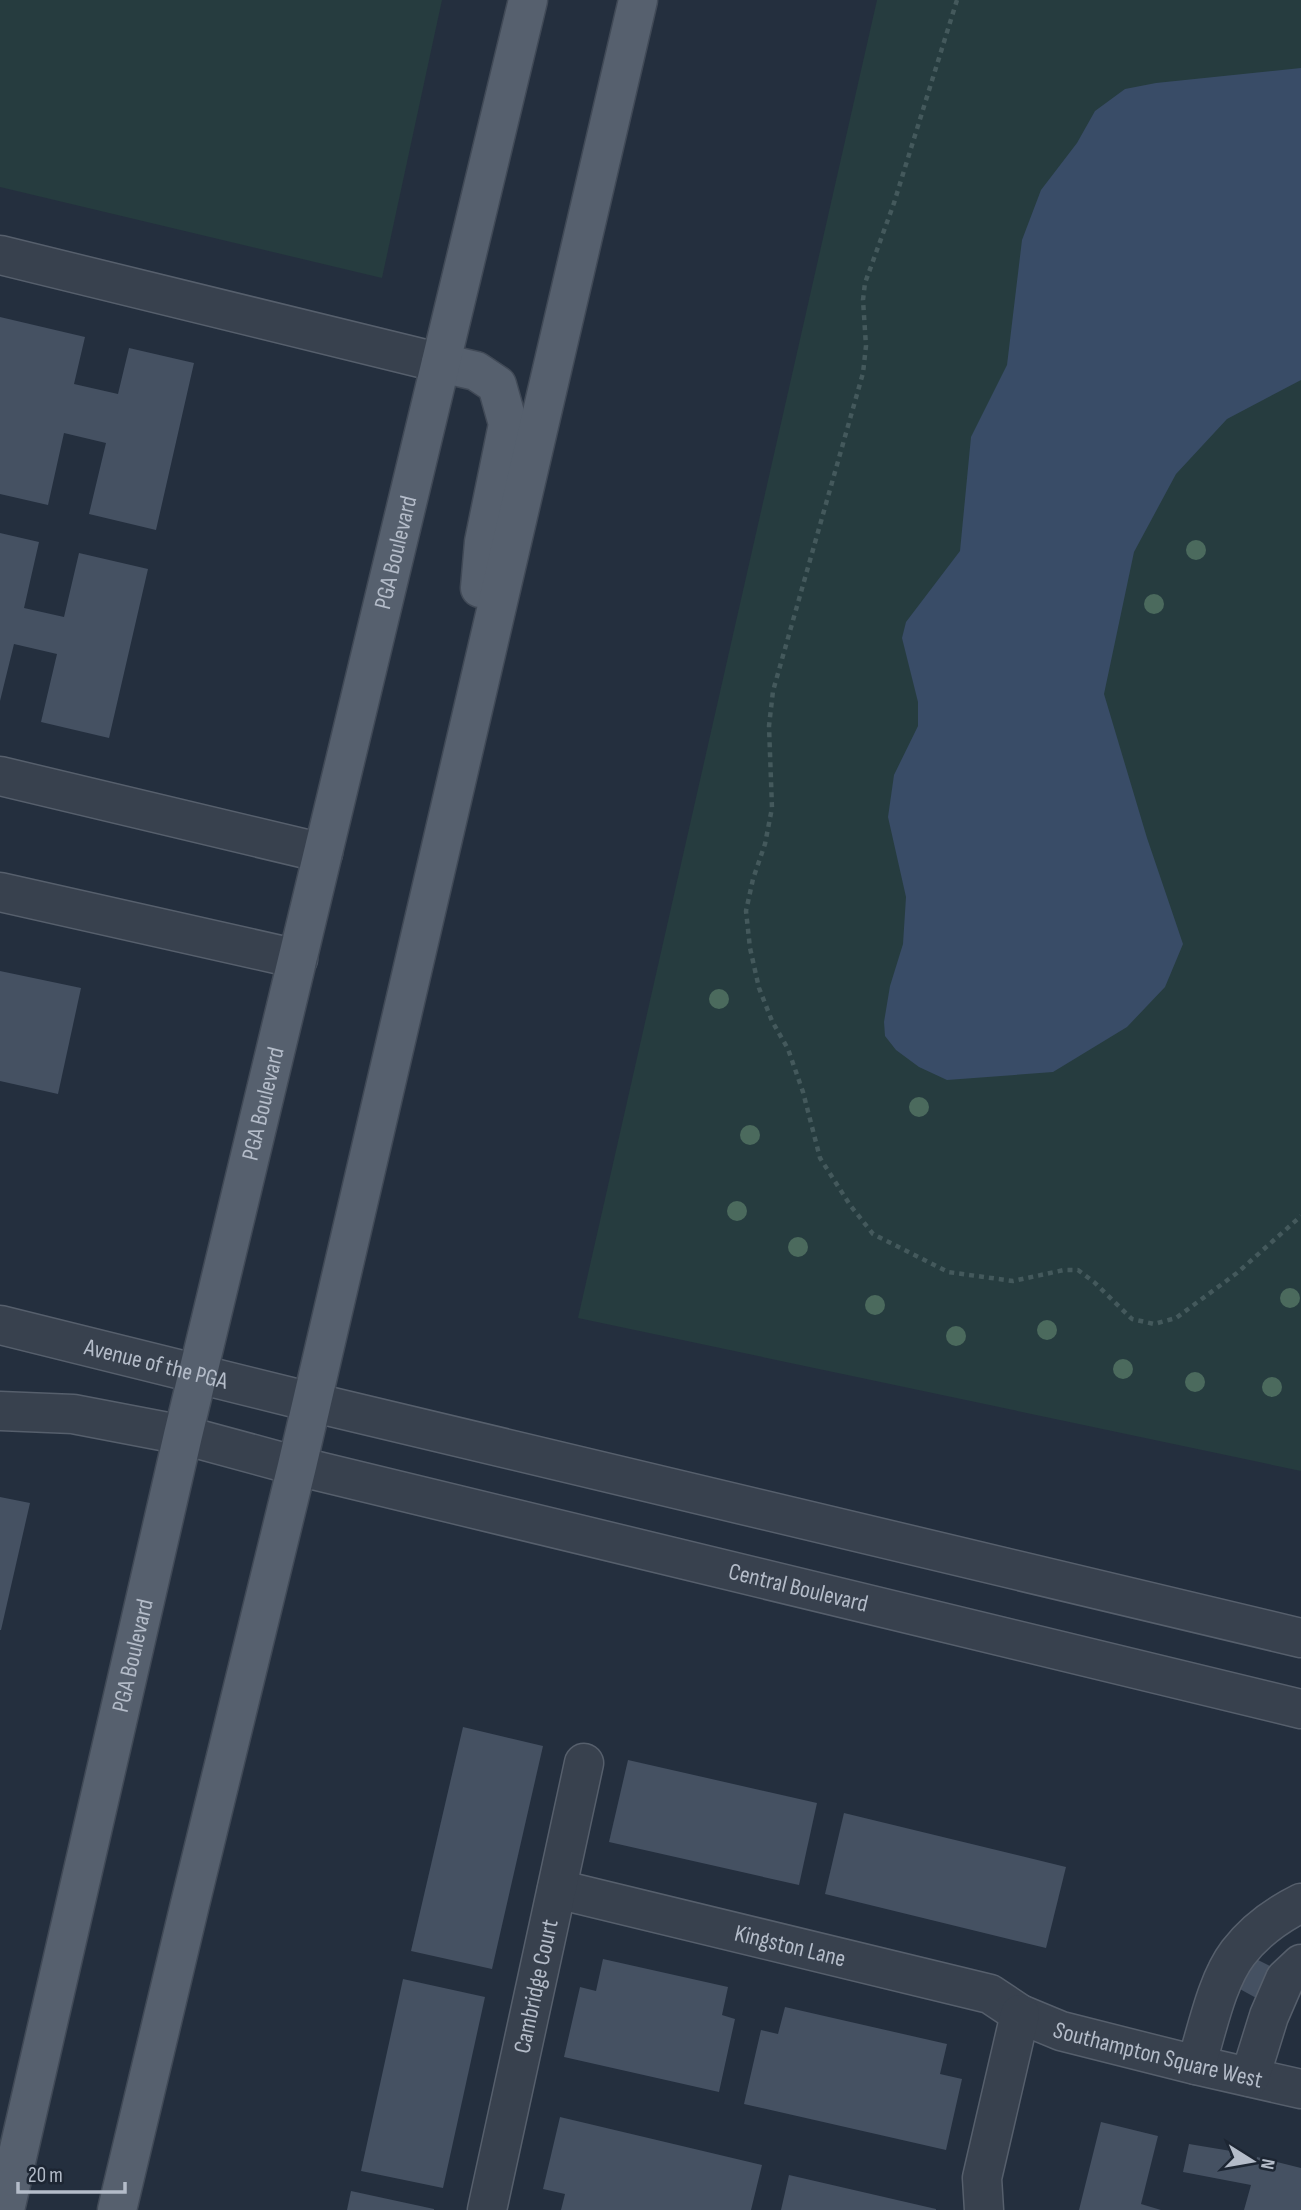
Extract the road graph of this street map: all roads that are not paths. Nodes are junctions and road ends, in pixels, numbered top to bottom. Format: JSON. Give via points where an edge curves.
{"nodes":[{"id":1,"x":528,"y":0,"type":"edge"},
{"id":2,"x":638,"y":0,"type":"edge"},
{"id":3,"x":0,"y":255,"type":"edge"},
{"id":4,"x":441,"y":363,"type":"junction"},
{"id":5,"x":464,"y":747,"type":"junction"},
{"id":6,"x":0,"y":776,"type":"edge"},
{"id":7,"x":323,"y":853,"type":"junction"},
{"id":8,"x":0,"y":892,"type":"edge"},
{"id":9,"x":298,"y":958,"type":"junction"},
{"id":10,"x":0,"y":1325,"type":"edge"},
{"id":11,"x":198,"y":1373,"type":"junction"},
{"id":12,"x":312,"y":1402,"type":"junction"},
{"id":13,"x":0,"y":1411,"type":"edge"},
{"id":14,"x":183,"y":1435,"type":"junction"},
{"id":15,"x":297,"y":1466,"type":"junction"},
{"id":16,"x":1301,"y":1638,"type":"edge"},
{"id":17,"x":1301,"y":1709,"type":"edge"},
{"id":18,"x":584,"y":1763,"type":"dead end"},
{"id":19,"x":556,"y":1889,"type":"junction"},
{"id":20,"x":1301,"y":1903,"type":"edge"},
{"id":21,"x":1301,"y":1964,"type":"edge"},
{"id":22,"x":1020,"y":2014,"type":"junction"},
{"id":23,"x":1196,"y":2065,"type":"junction"},
{"id":24,"x":1250,"y":2077,"type":"junction"},
{"id":25,"x":1301,"y":2089,"type":"edge"},
{"id":26,"x":5,"y":2210,"type":"edge"},
{"id":27,"x":117,"y":2210,"type":"edge"},
{"id":28,"x":486,"y":2210,"type":"edge"},
{"id":29,"x":984,"y":2210,"type":"edge"}],
"edges":[{"from":1,"to":4,"type":"main road","name":"PGA Boulevard"},
{"from":2,"to":5,"type":"main road"},
{"from":3,"to":4,"type":"street"},
{"from":4,"to":5,"type":"main road","via":[[476,371],[497,385],[508,424],[484,542]]},
{"from":4,"to":7,"type":"main road","name":"PGA Boulevard"},
{"from":5,"to":12,"type":"main road"},
{"from":6,"to":7,"type":"street"},
{"from":7,"to":9,"type":"main road","name":"PGA Boulevard"},
{"from":8,"to":9,"type":"street"},
{"from":9,"to":11,"type":"main road","name":"PGA Boulevard"},
{"from":10,"to":11,"type":"street","name":"Avenue of the PGA"},
{"from":11,"to":12,"type":"street","name":"Avenue of the PGA"},
{"from":11,"to":14,"type":"main road","name":"PGA Boulevard"},
{"from":12,"to":15,"type":"main road"},
{"from":12,"to":16,"type":"street"},
{"from":13,"to":14,"type":"street","via":[[73,1414]]},
{"from":14,"to":15,"type":"street"},
{"from":14,"to":26,"type":"main road","name":"PGA Boulevard"},
{"from":15,"to":17,"type":"street","name":"Central Boulevard"},
{"from":15,"to":27,"type":"main road"},
{"from":18,"to":19,"type":"street","name":"Cambridge Court"},
{"from":19,"to":22,"type":"street","name":"Kingston Lane","via":[[990,1994]]},
{"from":19,"to":28,"type":"street","name":"Cambridge Court"},
{"from":20,"to":23,"type":"street","via":[[1255,1934],[1237,1955]]},
{"from":21,"to":24,"type":"street","via":[[1285,1979]]},
{"from":22,"to":23,"type":"street","name":"Southampton Square West","via":[[1061,2031]]},
{"from":22,"to":29,"type":"street","via":[[982,2178]]},
{"from":23,"to":24,"type":"street","name":"Southampton Square West"},
{"from":24,"to":25,"type":"street","name":"Southampton Square West"}]}
